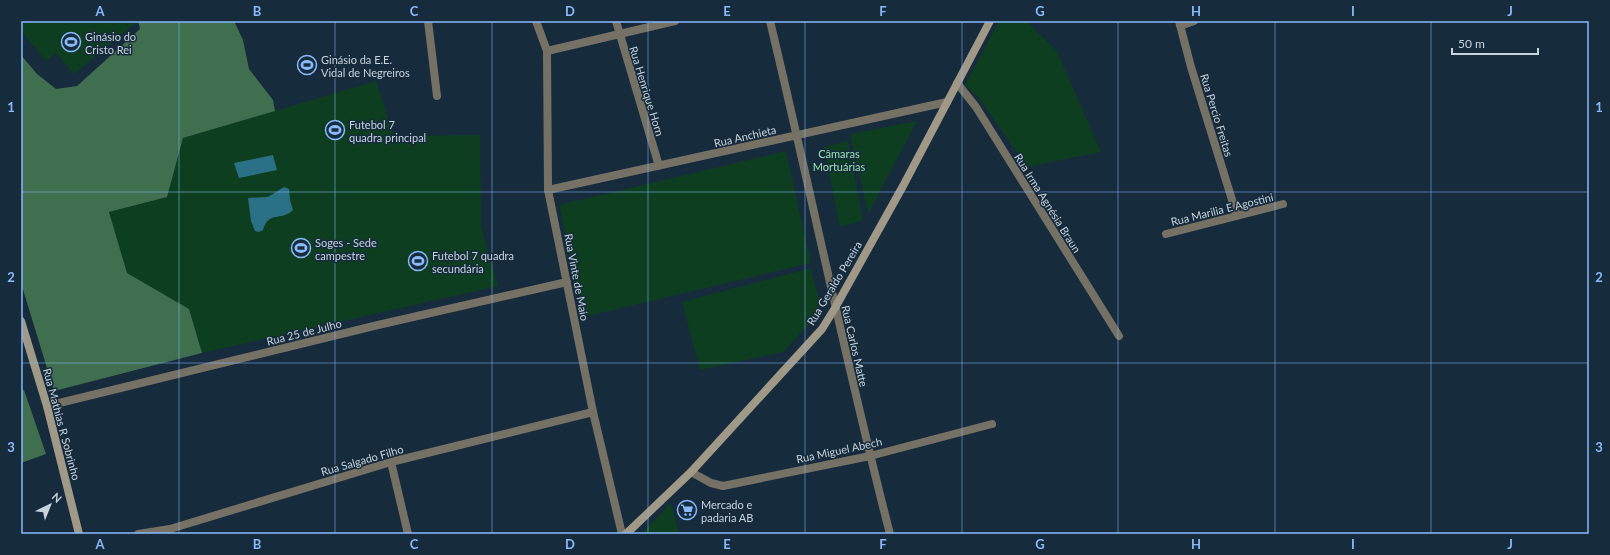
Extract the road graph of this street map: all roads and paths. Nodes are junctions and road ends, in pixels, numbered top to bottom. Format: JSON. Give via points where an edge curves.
{"nodes":[{"id":1,"x":428,"y":21,"type":"edge"},
{"id":2,"x":536,"y":21,"type":"edge"},
{"id":3,"x":616,"y":21,"type":"edge"},
{"id":4,"x":675,"y":21,"type":"edge"},
{"id":5,"x":770,"y":21,"type":"edge"},
{"id":6,"x":990,"y":21,"type":"edge"},
{"id":7,"x":1194,"y":21,"type":"edge"},
{"id":8,"x":1179,"y":24,"type":"edge"},
{"id":9,"x":618,"y":33,"type":"junction"},
{"id":10,"x":547,"y":51,"type":"junction"},
{"id":11,"x":957,"y":83,"type":"junction"},
{"id":12,"x":437,"y":96,"type":"dead end"},
{"id":13,"x":947,"y":102,"type":"junction"},
{"id":14,"x":797,"y":135,"type":"junction"},
{"id":15,"x":659,"y":166,"type":"junction"},
{"id":16,"x":548,"y":190,"type":"junction"},
{"id":17,"x":1283,"y":204,"type":"dead end"},
{"id":18,"x":1238,"y":216,"type":"junction"},
{"id":19,"x":1166,"y":234,"type":"dead end"},
{"id":20,"x":567,"y":282,"type":"junction"},
{"id":21,"x":835,"y":308,"type":"junction"},
{"id":22,"x":21,"y":321,"type":"edge"},
{"id":23,"x":1119,"y":336,"type":"dead end"},
{"id":24,"x":47,"y":406,"type":"junction"},
{"id":25,"x":593,"y":412,"type":"junction"},
{"id":26,"x":992,"y":424,"type":"dead end"},
{"id":27,"x":870,"y":456,"type":"junction"},
{"id":28,"x":391,"y":462,"type":"junction"},
{"id":29,"x":691,"y":472,"type":"junction"},
{"id":30,"x":79,"y":534,"type":"edge"},
{"id":31,"x":138,"y":534,"type":"edge"},
{"id":32,"x":408,"y":534,"type":"edge"},
{"id":33,"x":622,"y":534,"type":"edge"},
{"id":34,"x":626,"y":534,"type":"edge"},
{"id":35,"x":890,"y":534,"type":"edge"}],
"edges":[{"from":1,"to":12,"type":"street"},
{"from":2,"to":10,"type":"street","name":"Rua Vinte de Maio"},
{"from":3,"to":9,"type":"street","name":"Rua Henrique Horn"},
{"from":4,"to":9,"type":"street"},
{"from":5,"to":14,"type":"street","name":"Rua Carlos Matte"},
{"from":6,"to":11,"type":"main road","name":"Rua Geraldo Pereira"},
{"from":7,"to":8,"type":"street"},
{"from":8,"to":18,"type":"street","name":"Rua Percio Freitas"},
{"from":9,"to":10,"type":"street"},
{"from":9,"to":15,"type":"street","name":"Rua Henrique Horn"},
{"from":10,"to":16,"type":"street","name":"Rua Vinte de Maio"},
{"from":11,"to":13,"type":"main road","name":"Rua Geraldo Pereira"},
{"from":11,"to":23,"type":"street","name":"Rua Irma Agnésia Braun","via":[[976,107]]},
{"from":13,"to":14,"type":"street","name":"Rua Anchieta"},
{"from":13,"to":21,"type":"main road","name":"Rua Geraldo Pereira"},
{"from":14,"to":15,"type":"street","name":"Rua Anchieta"},
{"from":14,"to":21,"type":"street","name":"Rua Carlos Matte"},
{"from":15,"to":16,"type":"street","name":"Rua Anchieta"},
{"from":16,"to":20,"type":"street","name":"Rua Vinte de Maio"},
{"from":17,"to":18,"type":"street","name":"Rua Marilia E Agostini"},
{"from":18,"to":19,"type":"street","name":"Rua Marilia E Agostini"},
{"from":20,"to":24,"type":"street","name":"Rua 25 de Julho","via":[[378,325]]},
{"from":20,"to":25,"type":"street","name":"Rua Vinte de Maio"},
{"from":21,"to":27,"type":"street","name":"Rua Carlos Matte"},
{"from":21,"to":29,"type":"main road","name":"Rua Geraldo Pereira","via":[[822,329]]},
{"from":22,"to":24,"type":"main road","name":"Rua Mathias R Sobrinho"},
{"from":24,"to":30,"type":"main road","name":"Rua Mathias R Sobrinho"},
{"from":25,"to":28,"type":"street","name":"Rua Salgado Filho"},
{"from":25,"to":33,"type":"street","name":"Rua Vinte de Maio"},
{"from":26,"to":27,"type":"street","name":"Rua Miguel Abech"},
{"from":27,"to":29,"type":"street","name":"Rua Miguel Abech","via":[[723,486],[711,483]]},
{"from":27,"to":35,"type":"street","name":"Rua Carlos Matte"},
{"from":28,"to":31,"type":"street","name":"Rua Salgado Filho","via":[[170,529]]},
{"from":28,"to":32,"type":"street"},
{"from":29,"to":34,"type":"main road","name":"Rua Geraldo Pereira"}]}
